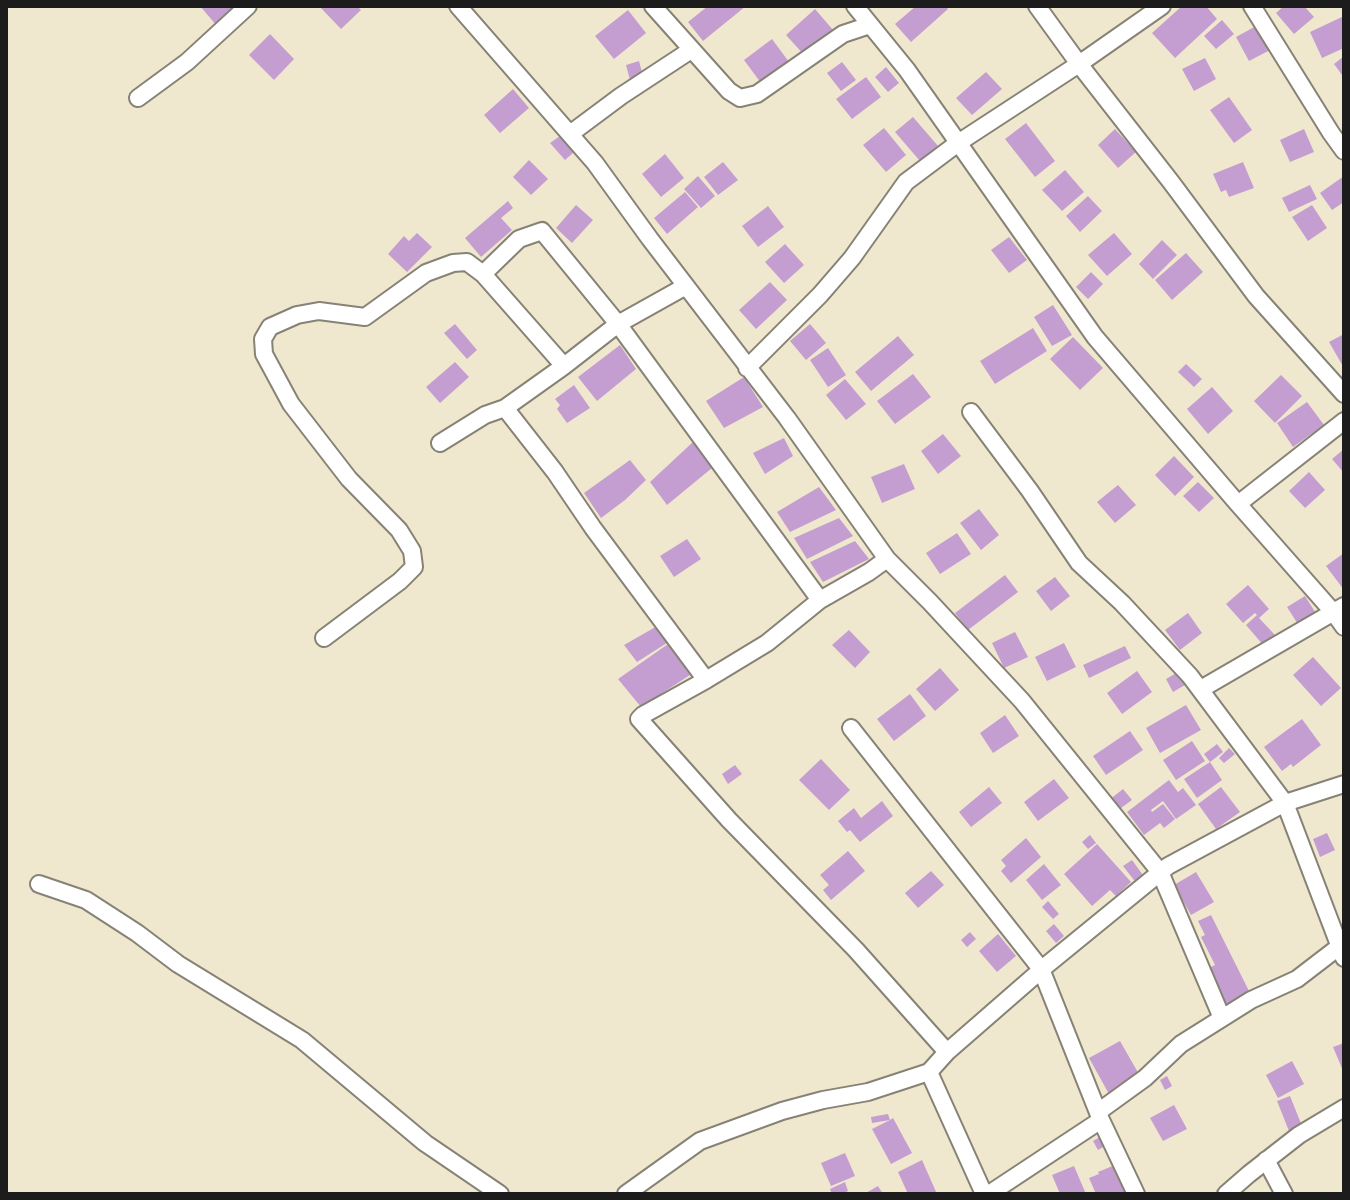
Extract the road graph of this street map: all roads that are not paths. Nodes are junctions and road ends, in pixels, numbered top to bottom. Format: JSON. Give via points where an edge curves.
{"nodes":[{"id":1,"x":248,"y":6,"type":"edge"},
{"id":2,"x":458,"y":6,"type":"edge"},
{"id":3,"x":653,"y":6,"type":"edge"},
{"id":4,"x":855,"y":6,"type":"edge"},
{"id":5,"x":1037,"y":6,"type":"edge"},
{"id":6,"x":1162,"y":6,"type":"edge"},
{"id":7,"x":1252,"y":6,"type":"edge"},
{"id":8,"x":870,"y":25,"type":"junction"},
{"id":9,"x":691,"y":50,"type":"junction"},
{"id":10,"x":1079,"y":64,"type":"junction"},
{"id":11,"x":138,"y":98,"type":"dead end"},
{"id":12,"x":570,"y":134,"type":"junction"},
{"id":13,"x":958,"y":143,"type":"junction"},
{"id":14,"x":1344,"y":151,"type":"edge"},
{"id":15,"x":483,"y":274,"type":"junction"},
{"id":16,"x":686,"y":286,"type":"junction"},
{"id":17,"x":618,"y":324,"type":"junction"},
{"id":18,"x":564,"y":366,"type":"junction"},
{"id":19,"x":747,"y":368,"type":"junction"},
{"id":20,"x":1344,"y":394,"type":"edge"},
{"id":21,"x":505,"y":408,"type":"junction"},
{"id":22,"x":971,"y":412,"type":"dead end"},
{"id":23,"x":1344,"y":421,"type":"edge"},
{"id":24,"x":440,"y":443,"type":"dead end"},
{"id":25,"x":1238,"y":504,"type":"junction"},
{"id":26,"x":887,"y":559,"type":"junction"},
{"id":27,"x":820,"y":600,"type":"junction"},
{"id":28,"x":1341,"y":615,"type":"edge"},
{"id":29,"x":324,"y":638,"type":"dead end"},
{"id":30,"x":706,"y":680,"type":"junction"},
{"id":31,"x":1201,"y":689,"type":"junction"},
{"id":32,"x":851,"y":728,"type":"dead end"},
{"id":33,"x":1344,"y":784,"type":"edge"},
{"id":34,"x":1285,"y":803,"type":"junction"},
{"id":35,"x":1160,"y":872,"type":"junction"},
{"id":36,"x":39,"y":884,"type":"dead end"},
{"id":37,"x":1342,"y":952,"type":"edge"},
{"id":38,"x":1041,"y":969,"type":"junction"},
{"id":39,"x":1222,"y":1018,"type":"junction"},
{"id":40,"x":947,"y":1052,"type":"junction"},
{"id":41,"x":929,"y":1072,"type":"junction"},
{"id":42,"x":1344,"y":1108,"type":"edge"},
{"id":43,"x":1100,"y":1116,"type":"junction"},
{"id":44,"x":1266,"y":1160,"type":"junction"},
{"id":45,"x":500,"y":1194,"type":"edge"},
{"id":46,"x":626,"y":1194,"type":"edge"},
{"id":47,"x":986,"y":1194,"type":"edge"},
{"id":48,"x":1136,"y":1194,"type":"edge"},
{"id":49,"x":1226,"y":1194,"type":"edge"},
{"id":50,"x":1284,"y":1194,"type":"edge"}],
"edges":[{"from":1,"to":11,"type":"street"},
{"from":2,"to":12,"type":"street"},
{"from":3,"to":9,"type":"street"},
{"from":4,"to":8,"type":"street"},
{"from":5,"to":10,"type":"street"},
{"from":6,"to":10,"type":"street"},
{"from":7,"to":14,"type":"street"},
{"from":8,"to":9,"type":"street","via":[[843,34],[757,94],[740,98]]},
{"from":8,"to":13,"type":"street"},
{"from":9,"to":12,"type":"street"},
{"from":10,"to":13,"type":"street"},
{"from":10,"to":20,"type":"street","via":[[1256,296]]},
{"from":12,"to":16,"type":"street"},
{"from":13,"to":19,"type":"street","via":[[906,182],[852,258]]},
{"from":13,"to":25,"type":"street","via":[[1095,337]]},
{"from":15,"to":17,"type":"street","via":[[519,239],[542,231]]},
{"from":15,"to":18,"type":"street"},
{"from":15,"to":29,"type":"street","via":[[467,262],[453,263],[426,273],[365,317],[319,311],[297,315],[270,327],[263,339],[264,354],[291,404],[412,551],[414,567],[400,581]]},
{"from":16,"to":17,"type":"street"},
{"from":16,"to":19,"type":"street"},
{"from":17,"to":18,"type":"street"},
{"from":17,"to":27,"type":"street"},
{"from":18,"to":21,"type":"street"},
{"from":19,"to":26,"type":"street"},
{"from":21,"to":24,"type":"street"},
{"from":21,"to":30,"type":"street"},
{"from":22,"to":31,"type":"street","via":[[1079,563]]},
{"from":23,"to":25,"type":"street"},
{"from":25,"to":28,"type":"street"},
{"from":26,"to":27,"type":"street"},
{"from":26,"to":35,"type":"street","via":[[1022,701]]},
{"from":27,"to":30,"type":"street","via":[[767,643]]},
{"from":28,"to":31,"type":"street"},
{"from":30,"to":40,"type":"street","via":[[639,719]]},
{"from":31,"to":34,"type":"street"},
{"from":32,"to":38,"type":"street"},
{"from":33,"to":34,"type":"street"},
{"from":34,"to":35,"type":"street"},
{"from":34,"to":37,"type":"street"},
{"from":35,"to":38,"type":"street"},
{"from":35,"to":39,"type":"street"},
{"from":36,"to":45,"type":"street","via":[[86,900],[302,1040],[425,1143]]},
{"from":37,"to":39,"type":"street"},
{"from":38,"to":40,"type":"street"},
{"from":38,"to":43,"type":"street"},
{"from":39,"to":43,"type":"street","via":[[1181,1044]]},
{"from":40,"to":41,"type":"street"},
{"from":41,"to":46,"type":"street","via":[[782,1111],[700,1141]]},
{"from":41,"to":47,"type":"street"},
{"from":42,"to":44,"type":"street"},
{"from":43,"to":47,"type":"street"},
{"from":43,"to":48,"type":"street"},
{"from":44,"to":49,"type":"street"},
{"from":44,"to":50,"type":"street"}]}
